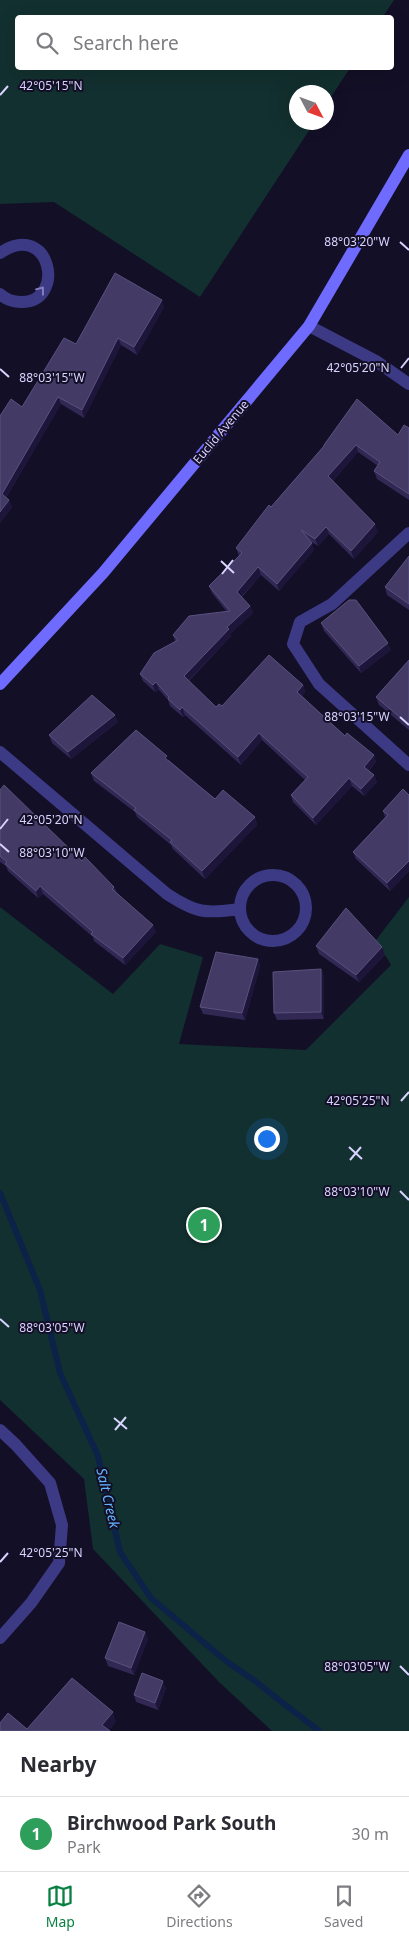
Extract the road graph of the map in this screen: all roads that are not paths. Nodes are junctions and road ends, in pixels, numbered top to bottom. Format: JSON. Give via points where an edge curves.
{"nodes":[{"id":1,"x":409,"y":155,"type":"edge"},
{"id":2,"x":0,"y":253,"type":"edge"},
{"id":3,"x":2,"y":300,"type":"edge"},
{"id":4,"x":309,"y":326,"type":"junction"},
{"id":5,"x":409,"y":384,"type":"edge"},
{"id":6,"x":409,"y":533,"type":"edge"},
{"id":7,"x":0,"y":684,"type":"edge"},
{"id":8,"x":0,"y":752,"type":"edge"},
{"id":9,"x":409,"y":765,"type":"edge"},
{"id":10,"x":240,"y":909,"type":"junction"},
{"id":11,"x":0,"y":1430,"type":"edge"},
{"id":12,"x":0,"y":1638,"type":"edge"}],
"edges":[{"from":1,"to":4,"type":"main road","name":"Euclid Avenue"},
{"from":3,"to":2,"type":"street","one_way":true,"via":[[32,300],[41,294],[49,277],[48,266],[41,253],[33,248],[10,246]]},
{"from":4,"to":5,"type":"street","via":[[376,361]]},
{"from":4,"to":7,"type":"main road","name":"Euclid Avenue","via":[[103,572]]},
{"from":6,"to":9,"type":"street","via":[[332,604],[300,622],[292,644],[319,684]]},
{"from":8,"to":10,"type":"street","via":[[167,894],[189,908],[215,912]]},
{"from":10,"to":10,"type":"street","via":[[244,924],[254,936],[274,942],[294,935],[305,918],[306,906],[298,885],[289,878],[272,875],[255,880],[247,888],[241,898]]},
{"from":11,"to":12,"type":"street","via":[[50,1483],[62,1525],[59,1563],[32,1603]]}]}
